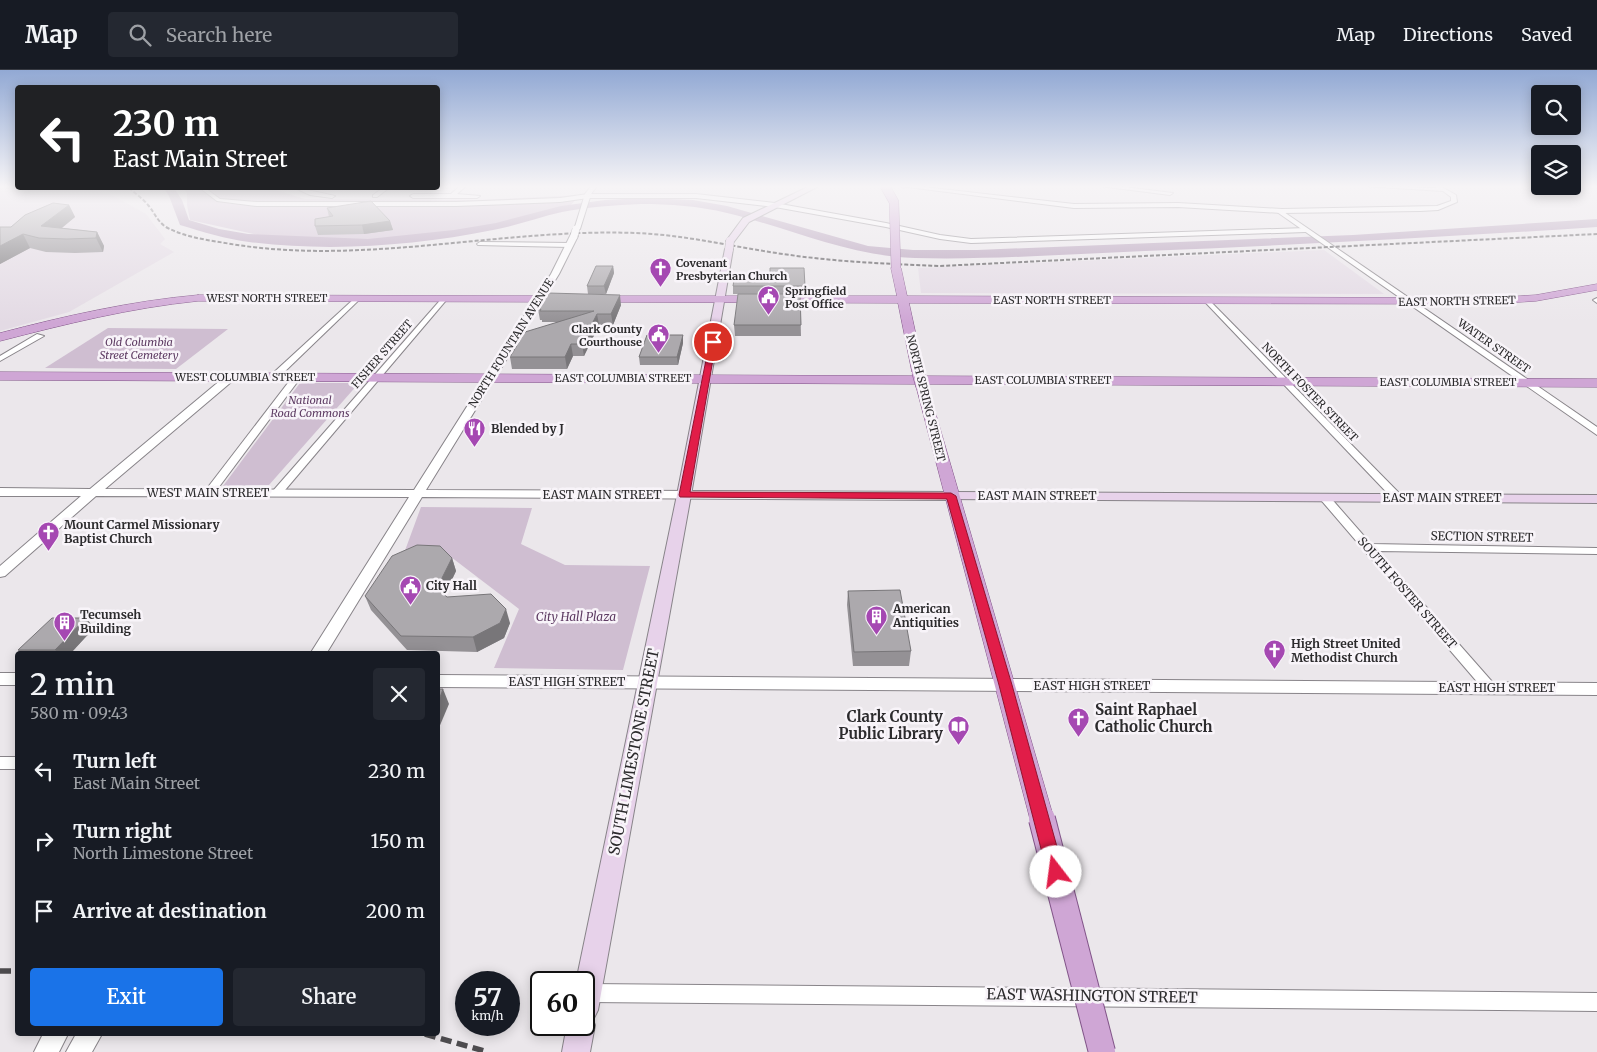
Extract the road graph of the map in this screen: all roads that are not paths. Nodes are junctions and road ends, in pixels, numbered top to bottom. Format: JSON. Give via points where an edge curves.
{"nodes":[{"id":1,"x":575,"y":232,"type":"edge"},
{"id":2,"x":737,"y":232,"type":"edge"},
{"id":3,"x":895,"y":232,"type":"edge"},
{"id":4,"x":917,"y":232,"type":"edge"},
{"id":5,"x":1308,"y":232,"type":"joint"},
{"id":6,"x":480,"y":244,"type":"dead end"},
{"id":7,"x":570,"y":245,"type":"junction"},
{"id":8,"x":1597,"y":279,"type":"edge"},
{"id":9,"x":1597,"y":287,"type":"edge"},
{"id":10,"x":1565,"y":294,"type":"junction"},
{"id":11,"x":358,"y":298,"type":"junction"},
{"id":12,"x":445,"y":298,"type":"junction"},
{"id":13,"x":538,"y":298,"type":"junction"},
{"id":14,"x":720,"y":299,"type":"junction"},
{"id":15,"x":902,"y":300,"type":"junction"},
{"id":16,"x":1206,"y":301,"type":"junction"},
{"id":17,"x":1409,"y":302,"type":"junction"},
{"id":18,"x":40,"y":336,"type":"dead end"},
{"id":19,"x":0,"y":337,"type":"edge"},
{"id":20,"x":0,"y":359,"type":"edge"},
{"id":21,"x":0,"y":376,"type":"edge"},
{"id":22,"x":232,"y":376,"type":"junction"},
{"id":23,"x":274,"y":377,"type":"junction"},
{"id":24,"x":298,"y":377,"type":"junction"},
{"id":25,"x":376,"y":377,"type":"junction"},
{"id":26,"x":489,"y":378,"type":"junction"},
{"id":27,"x":706,"y":378,"type":"junction"},
{"id":28,"x":1284,"y":381,"type":"junction"},
{"id":29,"x":1526,"y":382,"type":"junction"},
{"id":30,"x":1597,"y":383,"type":"edge"},
{"id":31,"x":1597,"y":432,"type":"edge"},
{"id":32,"x":0,"y":492,"type":"edge"},
{"id":33,"x":93,"y":493,"type":"junction"},
{"id":34,"x":209,"y":494,"type":"junction"},
{"id":35,"x":276,"y":494,"type":"junction"},
{"id":36,"x":417,"y":494,"type":"junction"},
{"id":37,"x":684,"y":495,"type":"junction"},
{"id":38,"x":951,"y":496,"type":"junction"},
{"id":39,"x":1324,"y":498,"type":"junction"},
{"id":40,"x":1398,"y":498,"type":"junction"},
{"id":41,"x":1597,"y":499,"type":"edge"},
{"id":42,"x":1367,"y":546,"type":"junction"},
{"id":43,"x":1597,"y":551,"type":"edge"},
{"id":44,"x":0,"y":573,"type":"edge"},
{"id":45,"x":320,"y":651,"type":"edge"},
{"id":46,"x":0,"y":678,"type":"edge"},
{"id":47,"x":15,"y":679,"type":"edge"},
{"id":48,"x":440,"y":681,"type":"edge"},
{"id":49,"x":648,"y":683,"type":"junction"},
{"id":50,"x":1006,"y":685,"type":"junction"},
{"id":51,"x":1490,"y":688,"type":"junction"},
{"id":52,"x":1597,"y":689,"type":"edge"},
{"id":53,"x":0,"y":763,"type":"edge"},
{"id":54,"x":15,"y":763,"type":"edge"},
{"id":55,"x":591,"y":971,"type":"edge"},
{"id":56,"x":595,"y":1001,"type":"edge"},
{"id":57,"x":1597,"y":1002,"type":"edge"},
{"id":58,"x":55,"y":1036,"type":"edge"},
{"id":59,"x":89,"y":1036,"type":"edge"},
{"id":60,"x":579,"y":1036,"type":"edge"},
{"id":61,"x":46,"y":1052,"type":"edge"},
{"id":62,"x":78,"y":1052,"type":"edge"},
{"id":63,"x":576,"y":1052,"type":"edge"},
{"id":64,"x":1102,"y":1052,"type":"edge"}],
"edges":[{"from":1,"to":7,"type":"street","name":"NORTH FOUNTAIN AVENUE"},
{"from":2,"to":14,"type":"main road","name":"SOUTH LIMESTONE STREET","via":[[730,245]]},
{"from":3,"to":15,"type":"main road","name":"NORTH SPRING STREET","bridge":true,"via":[[896,268]]},
{"from":4,"to":5,"type":"street","via":[[965,240]]},
{"from":5,"to":17,"type":"street","name":"WATER STREET"},
{"from":6,"to":7,"type":"street"},
{"from":7,"to":13,"type":"street","name":"NORTH FOUNTAIN AVENUE"},
{"from":8,"to":10,"type":"main road"},
{"from":9,"to":10,"type":"main road"},
{"from":10,"to":17,"type":"main road","name":"EAST NORTH STREET","via":[[1508,300]]},
{"from":11,"to":12,"type":"main road","name":"WEST NORTH STREET"},
{"from":11,"to":19,"type":"main road","name":"WEST NORTH STREET","via":[[153,301]]},
{"from":11,"to":23,"type":"street"},
{"from":12,"to":13,"type":"main road","name":"WEST NORTH STREET"},
{"from":12,"to":25,"type":"street","name":"FISHER STREET"},
{"from":13,"to":14,"type":"main road","name":"EAST NORTH STREET"},
{"from":13,"to":26,"type":"street","name":"NORTH FOUNTAIN AVENUE"},
{"from":14,"to":15,"type":"main road","name":"EAST NORTH STREET"},
{"from":14,"to":27,"type":"main road","name":"SOUTH LIMESTONE STREET"},
{"from":15,"to":16,"type":"main road","name":"EAST NORTH STREET"},
{"from":15,"to":38,"type":"main road","name":"NORTH SPRING STREET"},
{"from":16,"to":17,"type":"main road","name":"EAST NORTH STREET"},
{"from":16,"to":28,"type":"street","name":"NORTH FOSTER STREET"},
{"from":17,"to":29,"type":"street","name":"WATER STREET"},
{"from":18,"to":20,"type":"street"},
{"from":21,"to":22,"type":"main road","name":"WEST COLUMBIA STREET"},
{"from":22,"to":23,"type":"main road","name":"WEST COLUMBIA STREET"},
{"from":22,"to":33,"type":"street"},
{"from":23,"to":24,"type":"main road","name":"WEST COLUMBIA STREET"},
{"from":24,"to":25,"type":"main road","name":"WEST COLUMBIA STREET"},
{"from":24,"to":34,"type":"street"},
{"from":25,"to":26,"type":"main road","name":"WEST COLUMBIA STREET"},
{"from":25,"to":35,"type":"street","name":"FISHER STREET"},
{"from":26,"to":27,"type":"main road","name":"EAST COLUMBIA STREET"},
{"from":26,"to":36,"type":"street","name":"NORTH FOUNTAIN AVENUE"},
{"from":27,"to":28,"type":"main road","name":"EAST COLUMBIA STREET"},
{"from":27,"to":37,"type":"main road","name":"SOUTH LIMESTONE STREET"},
{"from":28,"to":29,"type":"main road","name":"EAST COLUMBIA STREET"},
{"from":28,"to":40,"type":"street","name":"NORTH FOSTER STREET"},
{"from":29,"to":30,"type":"main road","name":"EAST COLUMBIA STREET"},
{"from":29,"to":31,"type":"street","name":"WATER STREET"},
{"from":32,"to":33,"type":"street","name":"WEST MAIN STREET"},
{"from":33,"to":34,"type":"street","name":"WEST MAIN STREET"},
{"from":33,"to":44,"type":"street"},
{"from":34,"to":35,"type":"street","name":"WEST MAIN STREET"},
{"from":35,"to":36,"type":"street","name":"WEST MAIN STREET"},
{"from":36,"to":37,"type":"street","name":"EAST MAIN STREET"},
{"from":36,"to":45,"type":"street","name":"NORTH FOUNTAIN AVENUE"},
{"from":37,"to":38,"type":"street","name":"EAST MAIN STREET"},
{"from":37,"to":49,"type":"main road","name":"SOUTH LIMESTONE STREET"},
{"from":38,"to":39,"type":"main road","name":"EAST MAIN STREET"},
{"from":38,"to":50,"type":"main road","name":"NORTH SPRING STREET"},
{"from":39,"to":40,"type":"main road","name":"EAST MAIN STREET"},
{"from":39,"to":42,"type":"street","name":"SOUTH FOSTER STREET"},
{"from":40,"to":41,"type":"main road","name":"EAST MAIN STREET"},
{"from":42,"to":43,"type":"street","name":"SECTION STREET","via":[[1389,549]]},
{"from":42,"to":51,"type":"street","name":"SOUTH FOSTER STREET"},
{"from":46,"to":47,"type":"street"},
{"from":48,"to":49,"type":"street","name":"EAST HIGH STREET"},
{"from":49,"to":50,"type":"street","name":"EAST HIGH STREET"},
{"from":49,"to":55,"type":"main road","name":"SOUTH LIMESTONE STREET"},
{"from":50,"to":51,"type":"street","name":"EAST HIGH STREET"},
{"from":50,"to":64,"type":"main road","name":"NORTH SPRING STREET","bridge":true},
{"from":51,"to":52,"type":"street","name":"EAST HIGH STREET"},
{"from":53,"to":54,"type":"street"},
{"from":56,"to":57,"type":"street","name":"EAST WASHINGTON STREET"},
{"from":58,"to":61,"type":"street"},
{"from":59,"to":62,"type":"street"},
{"from":60,"to":63,"type":"main road"}]}
